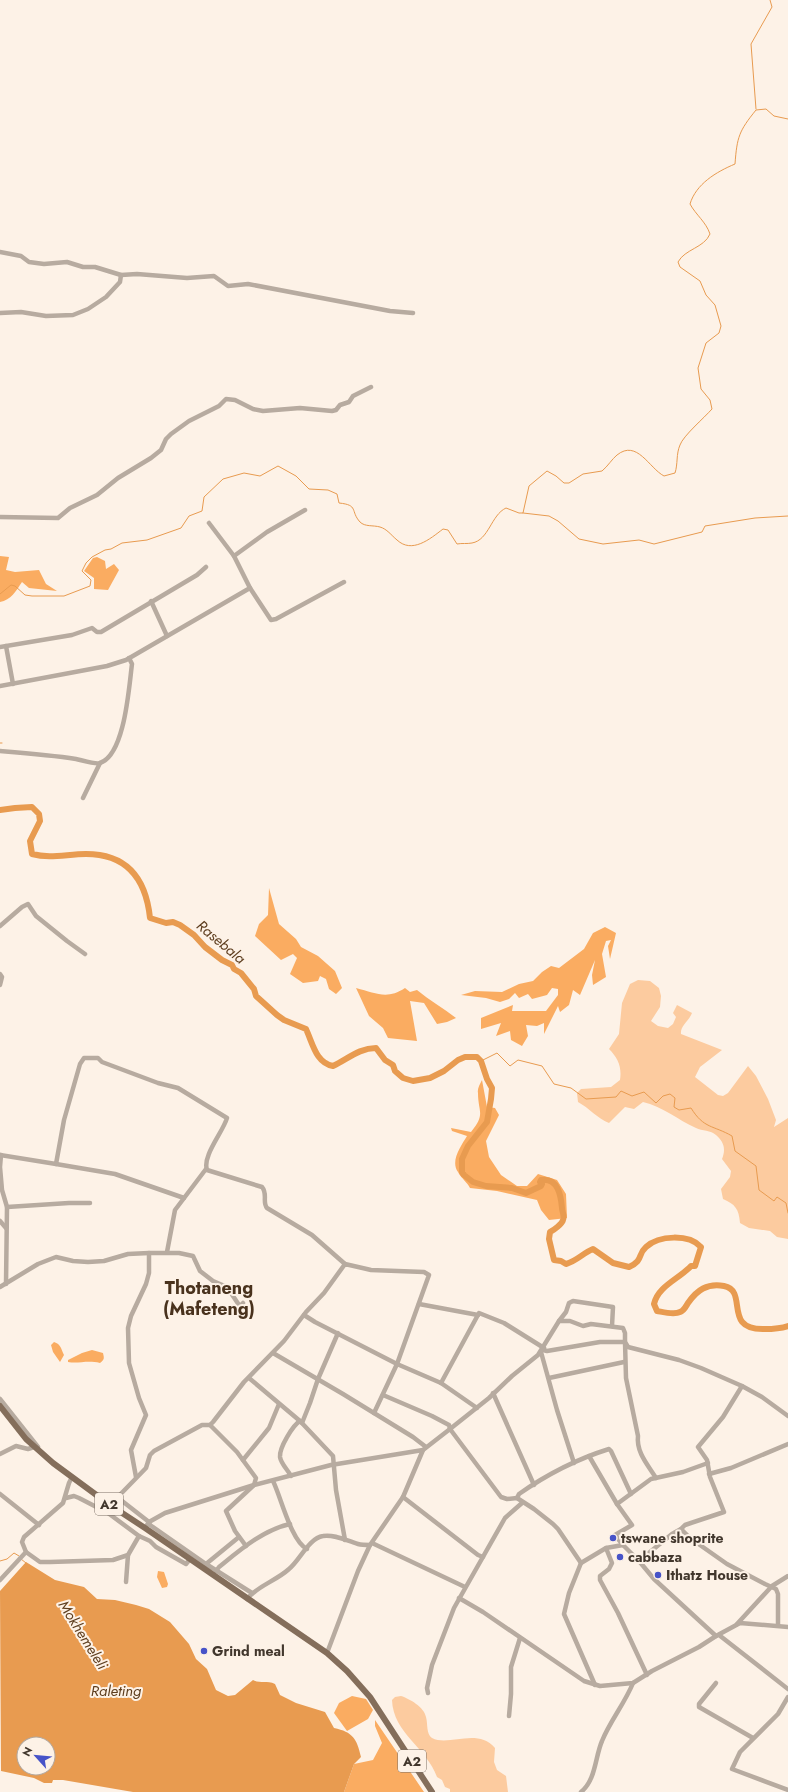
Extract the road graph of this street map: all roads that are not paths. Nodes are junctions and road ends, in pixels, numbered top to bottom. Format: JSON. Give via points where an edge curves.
{"nodes":[{"id":1,"x":0,"y":252,"type":"edge"},
{"id":2,"x":121,"y":275,"type":"junction"},
{"id":3,"x":0,"y":313,"type":"edge"},
{"id":4,"x":413,"y":313,"type":"dead end"},
{"id":5,"x":371,"y":387,"type":"dead end"},
{"id":6,"x":305,"y":510,"type":"dead end"},
{"id":7,"x":0,"y":517,"type":"edge"},
{"id":8,"x":209,"y":523,"type":"dead end"},
{"id":9,"x":234,"y":556,"type":"junction"},
{"id":10,"x":206,"y":567,"type":"dead end"},
{"id":11,"x":344,"y":582,"type":"dead end"},
{"id":12,"x":250,"y":588,"type":"junction"},
{"id":13,"x":151,"y":602,"type":"junction"},
{"id":14,"x":167,"y":636,"type":"junction"},
{"id":15,"x":6,"y":646,"type":"junction"},
{"id":16,"x":0,"y":647,"type":"edge"},
{"id":17,"x":129,"y":658,"type":"junction"},
{"id":18,"x":13,"y":684,"type":"junction"},
{"id":19,"x":0,"y":686,"type":"edge"},
{"id":20,"x":0,"y":751,"type":"edge"},
{"id":21,"x":100,"y":764,"type":"junction"},
{"id":22,"x":82,"y":798,"type":"dead end"},
{"id":23,"x":0,"y":926,"type":"edge"},
{"id":24,"x":85,"y":954,"type":"dead end"},
{"id":25,"x":0,"y":974,"type":"edge"},
{"id":26,"x":0,"y":985,"type":"edge"},
{"id":27,"x":1,"y":1155,"type":"edge"},
{"id":28,"x":56,"y":1164,"type":"junction"},
{"id":29,"x":206,"y":1169,"type":"junction"},
{"id":30,"x":184,"y":1198,"type":"junction"},
{"id":31,"x":90,"y":1203,"type":"dead end"},
{"id":32,"x":6,"y":1207,"type":"junction"},
{"id":33,"x":0,"y":1221,"type":"edge"},
{"id":34,"x":6,"y":1228,"type":"junction"},
{"id":35,"x":167,"y":1252,"type":"junction"},
{"id":36,"x":149,"y":1253,"type":"junction"},
{"id":37,"x":345,"y":1264,"type":"junction"},
{"id":38,"x":6,"y":1284,"type":"junction"},
{"id":39,"x":0,"y":1287,"type":"edge"},
{"id":40,"x":243,"y":1303,"type":"dead end"},
{"id":41,"x":419,"y":1304,"type":"junction"},
{"id":42,"x":304,"y":1315,"type":"junction"},
{"id":43,"x":478,"y":1315,"type":"junction"},
{"id":44,"x":559,"y":1321,"type":"junction"},
{"id":45,"x":612,"y":1326,"type":"junction"},
{"id":46,"x":338,"y":1333,"type":"junction"},
{"id":47,"x":625,"y":1342,"type":"junction"},
{"id":48,"x":542,"y":1350,"type":"junction"},
{"id":49,"x":273,"y":1353,"type":"junction"},
{"id":50,"x":624,"y":1362,"type":"junction"},
{"id":51,"x":397,"y":1364,"type":"junction"},
{"id":52,"x":248,"y":1378,"type":"junction"},
{"id":53,"x":549,"y":1378,"type":"junction"},
{"id":54,"x":318,"y":1379,"type":"junction"},
{"id":55,"x":441,"y":1383,"type":"junction"},
{"id":56,"x":742,"y":1386,"type":"junction"},
{"id":57,"x":493,"y":1393,"type":"junction"},
{"id":58,"x":382,"y":1395,"type":"junction"},
{"id":59,"x":0,"y":1399,"type":"edge"},
{"id":60,"x":279,"y":1404,"type":"junction"},
{"id":61,"x":0,"y":1406,"type":"edge"},
{"id":62,"x":477,"y":1408,"type":"junction"},
{"id":63,"x":374,"y":1414,"type":"junction"},
{"id":64,"x":788,"y":1416,"type":"edge"},
{"id":65,"x":301,"y":1422,"type":"junction"},
{"id":66,"x":210,"y":1425,"type":"junction"},
{"id":67,"x":450,"y":1429,"type":"junction"},
{"id":68,"x":788,"y":1444,"type":"edge"},
{"id":69,"x":34,"y":1447,"type":"junction"},
{"id":70,"x":424,"y":1448,"type":"junction"},
{"id":71,"x":41,"y":1453,"type":"junction"},
{"id":72,"x":0,"y":1454,"type":"edge"},
{"id":73,"x":589,"y":1456,"type":"junction"},
{"id":74,"x":243,"y":1460,"type":"junction"},
{"id":75,"x":574,"y":1463,"type":"junction"},
{"id":76,"x":708,"y":1463,"type":"junction"},
{"id":77,"x":334,"y":1465,"type":"junction"},
{"id":78,"x":710,"y":1474,"type":"junction"},
{"id":79,"x":291,"y":1476,"type":"junction"},
{"id":80,"x":72,"y":1477,"type":"junction"},
{"id":81,"x":136,"y":1477,"type":"junction"},
{"id":82,"x":656,"y":1478,"type":"junction"},
{"id":83,"x":273,"y":1481,"type":"junction"},
{"id":84,"x":254,"y":1485,"type":"junction"},
{"id":85,"x":534,"y":1485,"type":"junction"},
{"id":86,"x":0,"y":1494,"type":"edge"},
{"id":87,"x":631,"y":1494,"type":"junction"},
{"id":88,"x":403,"y":1497,"type":"junction"},
{"id":89,"x":66,"y":1498,"type":"junction"},
{"id":90,"x":117,"y":1498,"type":"junction"},
{"id":91,"x":517,"y":1498,"type":"junction"},
{"id":92,"x":522,"y":1503,"type":"junction"},
{"id":93,"x":617,"y":1504,"type":"junction"},
{"id":94,"x":110,"y":1505,"type":"junction"},
{"id":95,"x":108,"y":1513,"type":"junction"},
{"id":96,"x":149,"y":1522,"type":"junction"},
{"id":97,"x":290,"y":1524,"type":"junction"},
{"id":98,"x":39,"y":1525,"type":"junction"},
{"id":99,"x":145,"y":1528,"type":"junction"},
{"id":100,"x":682,"y":1529,"type":"junction"},
{"id":101,"x":139,"y":1536,"type":"junction"},
{"id":102,"x":239,"y":1537,"type":"junction"},
{"id":103,"x":345,"y":1540,"type":"junction"},
{"id":104,"x":371,"y":1544,"type":"junction"},
{"id":105,"x":622,"y":1545,"type":"junction"},
{"id":106,"x":246,"y":1546,"type":"junction"},
{"id":107,"x":307,"y":1548,"type":"junction"},
{"id":108,"x":606,"y":1548,"type":"junction"},
{"id":109,"x":26,"y":1552,"type":"junction"},
{"id":110,"x":128,"y":1555,"type":"junction"},
{"id":111,"x":483,"y":1557,"type":"junction"},
{"id":112,"x":190,"y":1559,"type":"junction"},
{"id":113,"x":639,"y":1561,"type":"junction"},
{"id":114,"x":581,"y":1563,"type":"junction"},
{"id":115,"x":206,"y":1564,"type":"junction"},
{"id":116,"x":216,"y":1571,"type":"junction"},
{"id":117,"x":788,"y":1576,"type":"edge"},
{"id":118,"x":0,"y":1580,"type":"edge"},
{"id":119,"x":126,"y":1582,"type":"dead end"},
{"id":120,"x":772,"y":1586,"type":"junction"},
{"id":121,"x":465,"y":1588,"type":"junction"},
{"id":122,"x":252,"y":1593,"type":"junction"},
{"id":123,"x":459,"y":1598,"type":"junction"},
{"id":124,"x":247,"y":1599,"type":"junction"},
{"id":125,"x":736,"y":1624,"type":"junction"},
{"id":126,"x":778,"y":1625,"type":"junction"},
{"id":127,"x":788,"y":1627,"type":"edge"},
{"id":128,"x":717,"y":1636,"type":"junction"},
{"id":129,"x":520,"y":1638,"type":"junction"},
{"id":130,"x":327,"y":1653,"type":"junction"},
{"id":131,"x":647,"y":1674,"type":"junction"},
{"id":132,"x":633,"y":1683,"type":"junction"},
{"id":133,"x":716,"y":1683,"type":"dead end"},
{"id":134,"x":595,"y":1685,"type":"junction"},
{"id":135,"x":788,"y":1688,"type":"edge"},
{"id":136,"x":428,"y":1693,"type":"dead end"},
{"id":137,"x":788,"y":1697,"type":"edge"},
{"id":138,"x":509,"y":1716,"type":"dead end"},
{"id":139,"x":754,"y":1738,"type":"junction"},
{"id":140,"x":788,"y":1790,"type":"edge"},
{"id":141,"x":432,"y":1792,"type":"edge"},
{"id":142,"x":580,"y":1792,"type":"edge"}],
"edges":[{"from":1,"to":2,"type":"street","via":[[21,256],[29,262],[67,262]]},
{"from":2,"to":3,"type":"street","via":[[120,282],[106,297],[73,315]]},
{"from":2,"to":4,"type":"street","via":[[187,278],[214,276],[228,286],[248,284],[390,311]]},
{"from":5,"to":7,"type":"street","via":[[357,393],[349,402],[332,411],[300,408],[263,412],[235,400],[226,399],[219,406],[189,421],[171,434],[161,450],[151,458],[58,518]]},
{"from":6,"to":9,"type":"street"},
{"from":8,"to":9,"type":"street"},
{"from":9,"to":12,"type":"street"},
{"from":10,"to":13,"type":"street"},
{"from":11,"to":12,"type":"street","via":[[271,620]]},
{"from":12,"to":14,"type":"street"},
{"from":13,"to":14,"type":"street"},
{"from":13,"to":15,"type":"street","via":[[101,632],[92,628],[72,635]]},
{"from":14,"to":17,"type":"street"},
{"from":15,"to":16,"type":"street"},
{"from":15,"to":18,"type":"street"},
{"from":17,"to":18,"type":"street","via":[[107,666]]},
{"from":17,"to":21,"type":"street","via":[[132,664],[122,732],[112,752]]},
{"from":18,"to":19,"type":"street"},
{"from":20,"to":21,"type":"street","via":[[62,757]]},
{"from":21,"to":22,"type":"street"},
{"from":23,"to":24,"type":"street","via":[[28,904],[36,916]]},
{"from":25,"to":26,"type":"street"},
{"from":27,"to":28,"type":"street"},
{"from":27,"to":32,"type":"street","via":[[0,1167]]},
{"from":28,"to":29,"type":"street","via":[[74,1083],[82,1060],[90,1057],[178,1088],[227,1118],[208,1156]]},
{"from":28,"to":30,"type":"street","via":[[115,1174]]},
{"from":29,"to":30,"type":"street"},
{"from":29,"to":37,"type":"street","via":[[262,1187],[266,1193],[266,1208],[312,1235]]},
{"from":30,"to":35,"type":"street","via":[[173,1215]]},
{"from":31,"to":32,"type":"street"},
{"from":32,"to":34,"type":"street"},
{"from":33,"to":34,"type":"street"},
{"from":34,"to":38,"type":"street"},
{"from":35,"to":36,"type":"street"},
{"from":35,"to":40,"type":"street","via":[[193,1256],[200,1271],[227,1287],[239,1305]]},
{"from":36,"to":38,"type":"street","via":[[128,1254],[98,1262],[56,1257],[38,1264]]},
{"from":36,"to":81,"type":"street","via":[[146,1284],[128,1328],[129,1363],[146,1415],[132,1447]]},
{"from":37,"to":41,"type":"street","via":[[371,1270],[427,1273],[428,1278]]},
{"from":37,"to":42,"type":"street"},
{"from":38,"to":39,"type":"street"},
{"from":41,"to":43,"type":"street"},
{"from":41,"to":51,"type":"street"},
{"from":42,"to":46,"type":"street"},
{"from":42,"to":49,"type":"street"},
{"from":43,"to":48,"type":"street","via":[[481,1313],[504,1323]]},
{"from":43,"to":55,"type":"street"},
{"from":44,"to":45,"type":"street","via":[[570,1321],[582,1326]]},
{"from":44,"to":45,"type":"street","via":[[569,1303],[573,1301],[613,1307]]},
{"from":44,"to":48,"type":"street"},
{"from":45,"to":47,"type":"street","via":[[624,1328]]},
{"from":46,"to":51,"type":"street"},
{"from":46,"to":54,"type":"street"},
{"from":47,"to":48,"type":"street","via":[[600,1342]]},
{"from":47,"to":50,"type":"street"},
{"from":47,"to":56,"type":"street","via":[[628,1347],[679,1360]]},
{"from":48,"to":53,"type":"street"},
{"from":48,"to":57,"type":"street"},
{"from":49,"to":52,"type":"street"},
{"from":49,"to":54,"type":"street"},
{"from":50,"to":53,"type":"street"},
{"from":50,"to":82,"type":"street","via":[[638,1446]]},
{"from":51,"to":55,"type":"street"},
{"from":51,"to":58,"type":"street"},
{"from":52,"to":60,"type":"street"},
{"from":52,"to":66,"type":"street"},
{"from":53,"to":75,"type":"street"},
{"from":54,"to":63,"type":"street"},
{"from":54,"to":65,"type":"street"},
{"from":55,"to":62,"type":"street"},
{"from":56,"to":64,"type":"street"},
{"from":56,"to":76,"type":"street","via":[[723,1417],[698,1446]]},
{"from":57,"to":62,"type":"street"},
{"from":57,"to":85,"type":"street"},
{"from":58,"to":63,"type":"street"},
{"from":58,"to":67,"type":"street","via":[[432,1416],[449,1425]]},
{"from":59,"to":71,"type":"street"},
{"from":60,"to":65,"type":"street"},
{"from":60,"to":74,"type":"street","via":[[269,1428]]},
{"from":61,"to":69,"type":"main road","number":"A2"},
{"from":62,"to":67,"type":"street"},
{"from":63,"to":70,"type":"street","via":[[412,1437]]},
{"from":65,"to":77,"type":"street","via":[[333,1456]]},
{"from":65,"to":79,"type":"street","via":[[295,1424],[280,1452],[281,1459]]},
{"from":66,"to":74,"type":"street"},
{"from":66,"to":81,"type":"street","via":[[202,1425],[154,1451],[146,1468]]},
{"from":67,"to":70,"type":"street"},
{"from":67,"to":91,"type":"street","via":[[501,1497]]},
{"from":68,"to":78,"type":"street"},
{"from":69,"to":71,"type":"main road","number":"A2"},
{"from":69,"to":72,"type":"street","via":[[28,1449],[16,1446]]},
{"from":70,"to":77,"type":"street"},
{"from":70,"to":88,"type":"street"},
{"from":71,"to":80,"type":"main road","number":"A2"},
{"from":73,"to":75,"type":"street"},
{"from":73,"to":87,"type":"street","via":[[610,1449]]},
{"from":73,"to":93,"type":"street"},
{"from":74,"to":84,"type":"street","via":[[256,1478]]},
{"from":75,"to":85,"type":"street"},
{"from":76,"to":78,"type":"street"},
{"from":76,"to":82,"type":"street"},
{"from":77,"to":79,"type":"street"},
{"from":77,"to":103,"type":"street"},
{"from":78,"to":100,"type":"street","via":[[724,1512]]},
{"from":79,"to":83,"type":"street"},
{"from":80,"to":89,"type":"street"},
{"from":80,"to":94,"type":"main road","number":"A2"},
{"from":81,"to":90,"type":"street"},
{"from":82,"to":87,"type":"street"},
{"from":83,"to":84,"type":"street"},
{"from":83,"to":97,"type":"street"},
{"from":84,"to":96,"type":"street","via":[[165,1513]]},
{"from":84,"to":102,"type":"street","via":[[226,1511]]},
{"from":85,"to":91,"type":"street"},
{"from":86,"to":98,"type":"street"},
{"from":87,"to":93,"type":"street"},
{"from":88,"to":104,"type":"street"},
{"from":88,"to":111,"type":"street"},
{"from":89,"to":95,"type":"street","via":[[74,1496]]},
{"from":89,"to":98,"type":"street","via":[[59,1508]]},
{"from":90,"to":94,"type":"street"},
{"from":90,"to":96,"type":"street"},
{"from":91,"to":92,"type":"street"},
{"from":92,"to":111,"type":"street","via":[[505,1518]]},
{"from":92,"to":114,"type":"street","via":[[534,1509],[558,1529]]},
{"from":93,"to":105,"type":"street","via":[[632,1525],[615,1536]]},
{"from":94,"to":95,"type":"street"},
{"from":94,"to":99,"type":"main road","number":"A2"},
{"from":95,"to":101,"type":"street"},
{"from":96,"to":99,"type":"street"},
{"from":96,"to":115,"type":"street"},
{"from":97,"to":106,"type":"street"},
{"from":97,"to":107,"type":"street","via":[[300,1542]]},
{"from":98,"to":109,"type":"street","via":[[24,1537],[22,1542]]},
{"from":99,"to":112,"type":"main road","number":"A2"},
{"from":100,"to":113,"type":"street"},
{"from":100,"to":120,"type":"street","via":[[690,1538],[727,1564]]},
{"from":101,"to":110,"type":"street"},
{"from":101,"to":112,"type":"street","via":[[150,1540],[156,1547],[179,1561],[186,1564]]},
{"from":102,"to":106,"type":"street"},
{"from":102,"to":115,"type":"street"},
{"from":103,"to":104,"type":"street"},
{"from":103,"to":107,"type":"street","via":[[329,1535],[317,1537]]},
{"from":104,"to":121,"type":"street"},
{"from":104,"to":130,"type":"street"},
{"from":105,"to":108,"type":"street"},
{"from":105,"to":113,"type":"street"},
{"from":106,"to":116,"type":"street"},
{"from":107,"to":122,"type":"street","via":[[289,1569]]},
{"from":108,"to":114,"type":"street"},
{"from":108,"to":131,"type":"street","via":[[612,1563],[600,1576],[600,1580]]},
{"from":109,"to":110,"type":"street","via":[[40,1562],[113,1560]]},
{"from":109,"to":118,"type":"street"},
{"from":110,"to":119,"type":"street"},
{"from":111,"to":121,"type":"street"},
{"from":112,"to":124,"type":"main road","number":"A2"},
{"from":113,"to":128,"type":"street","via":[[654,1579]]},
{"from":114,"to":134,"type":"street","via":[[564,1614]]},
{"from":115,"to":116,"type":"street"},
{"from":116,"to":122,"type":"street"},
{"from":117,"to":120,"type":"street"},
{"from":120,"to":125,"type":"street"},
{"from":120,"to":126,"type":"street","via":[[778,1594]]},
{"from":121,"to":123,"type":"street"},
{"from":122,"to":124,"type":"street"},
{"from":123,"to":129,"type":"street"},
{"from":123,"to":136,"type":"street","via":[[438,1648],[427,1688]]},
{"from":124,"to":130,"type":"main road","number":"A2"},
{"from":125,"to":126,"type":"street"},
{"from":125,"to":128,"type":"street"},
{"from":126,"to":127,"type":"street"},
{"from":128,"to":131,"type":"street"},
{"from":128,"to":135,"type":"street"},
{"from":129,"to":134,"type":"street","via":[[584,1681]]},
{"from":129,"to":138,"type":"street","via":[[511,1668],[512,1694]]},
{"from":130,"to":141,"type":"main road","number":"A2","via":[[370,1697]]},
{"from":131,"to":132,"type":"street"},
{"from":132,"to":134,"type":"street"},
{"from":132,"to":142,"type":"street","via":[[602,1740],[595,1769]]},
{"from":133,"to":139,"type":"street","via":[[698,1707]]},
{"from":137,"to":139,"type":"street","via":[[778,1714]]},
{"from":139,"to":140,"type":"street","via":[[740,1752],[732,1770]]}]}
